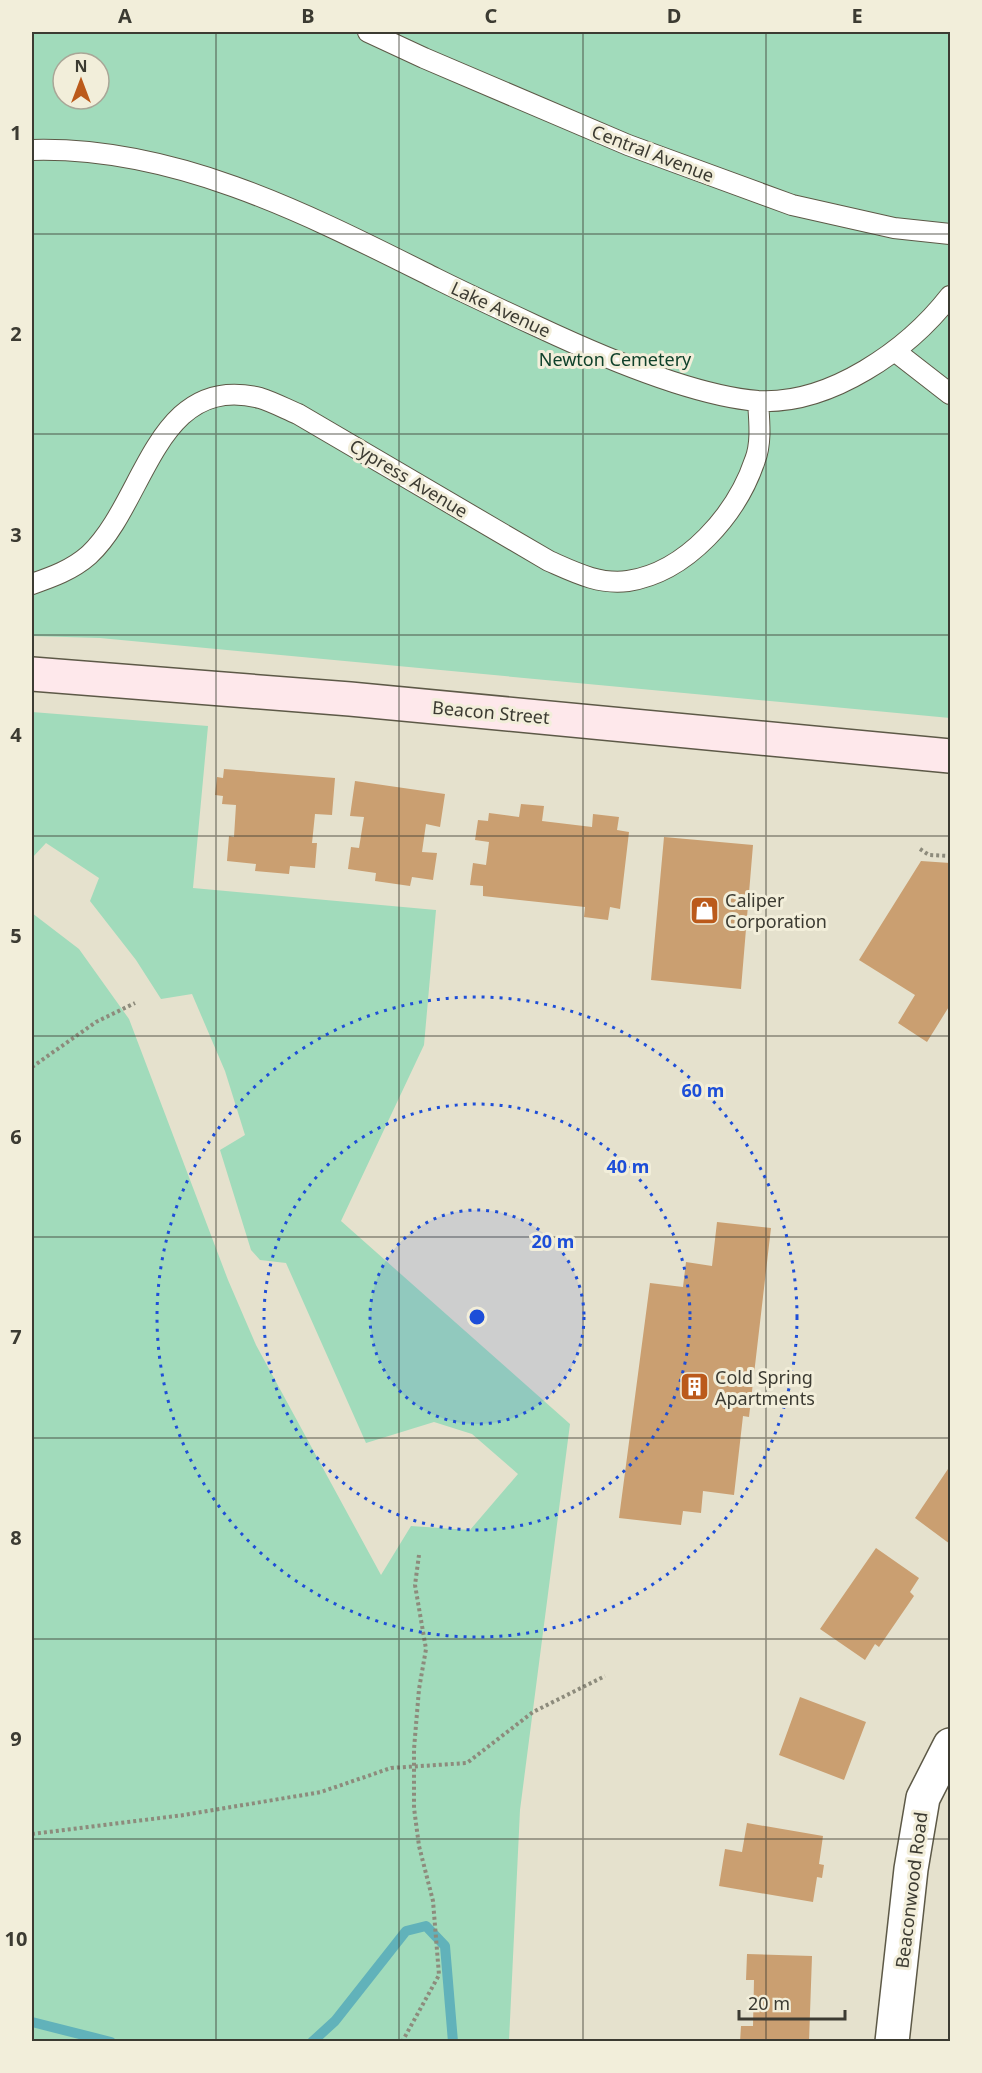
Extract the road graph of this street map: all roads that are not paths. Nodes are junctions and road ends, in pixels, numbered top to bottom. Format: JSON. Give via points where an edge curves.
{"nodes":[{"id":1,"x":368,"y":32,"type":"edge"},
{"id":2,"x":32,"y":150,"type":"edge"},
{"id":3,"x":951,"y":234,"type":"edge"},
{"id":4,"x":951,"y":296,"type":"edge"},
{"id":5,"x":896,"y":352,"type":"junction"},
{"id":6,"x":951,"y":394,"type":"edge"},
{"id":7,"x":758,"y":401,"type":"junction"},
{"id":8,"x":32,"y":584,"type":"edge"},
{"id":9,"x":32,"y":674,"type":"edge"},
{"id":10,"x":951,"y":756,"type":"edge"},
{"id":11,"x":951,"y":1745,"type":"edge"},
{"id":12,"x":892,"y":2042,"type":"edge"}],
"edges":[{"from":1,"to":3,"type":"lane","name":"Central Avenue","via":[[628,145],[792,205],[894,228]]},
{"from":2,"to":7,"type":"lane","name":"Lake Avenue","via":[[70,149],[204,175],[304,213],[594,352],[693,388]]},
{"from":4,"to":5,"type":"lane","name":"Lake Avenue"},
{"from":5,"to":6,"type":"lane"},
{"from":5,"to":7,"type":"lane","name":"Lake Avenue","via":[[870,369],[827,387],[795,398]]},
{"from":7,"to":8,"type":"lane","name":"Cypress Avenue","via":[[756,459],[727,512],[709,536],[668,568],[627,581],[592,579],[549,561],[298,414],[260,398],[232,395],[202,401],[183,411],[167,429],[111,527],[88,555],[62,574]]},
{"from":9,"to":10,"type":"main road","name":"Beacon Street","via":[[350,699]]},
{"from":11,"to":12,"type":"street","name":"Beaconwood Road","via":[[923,1798]]}]}
